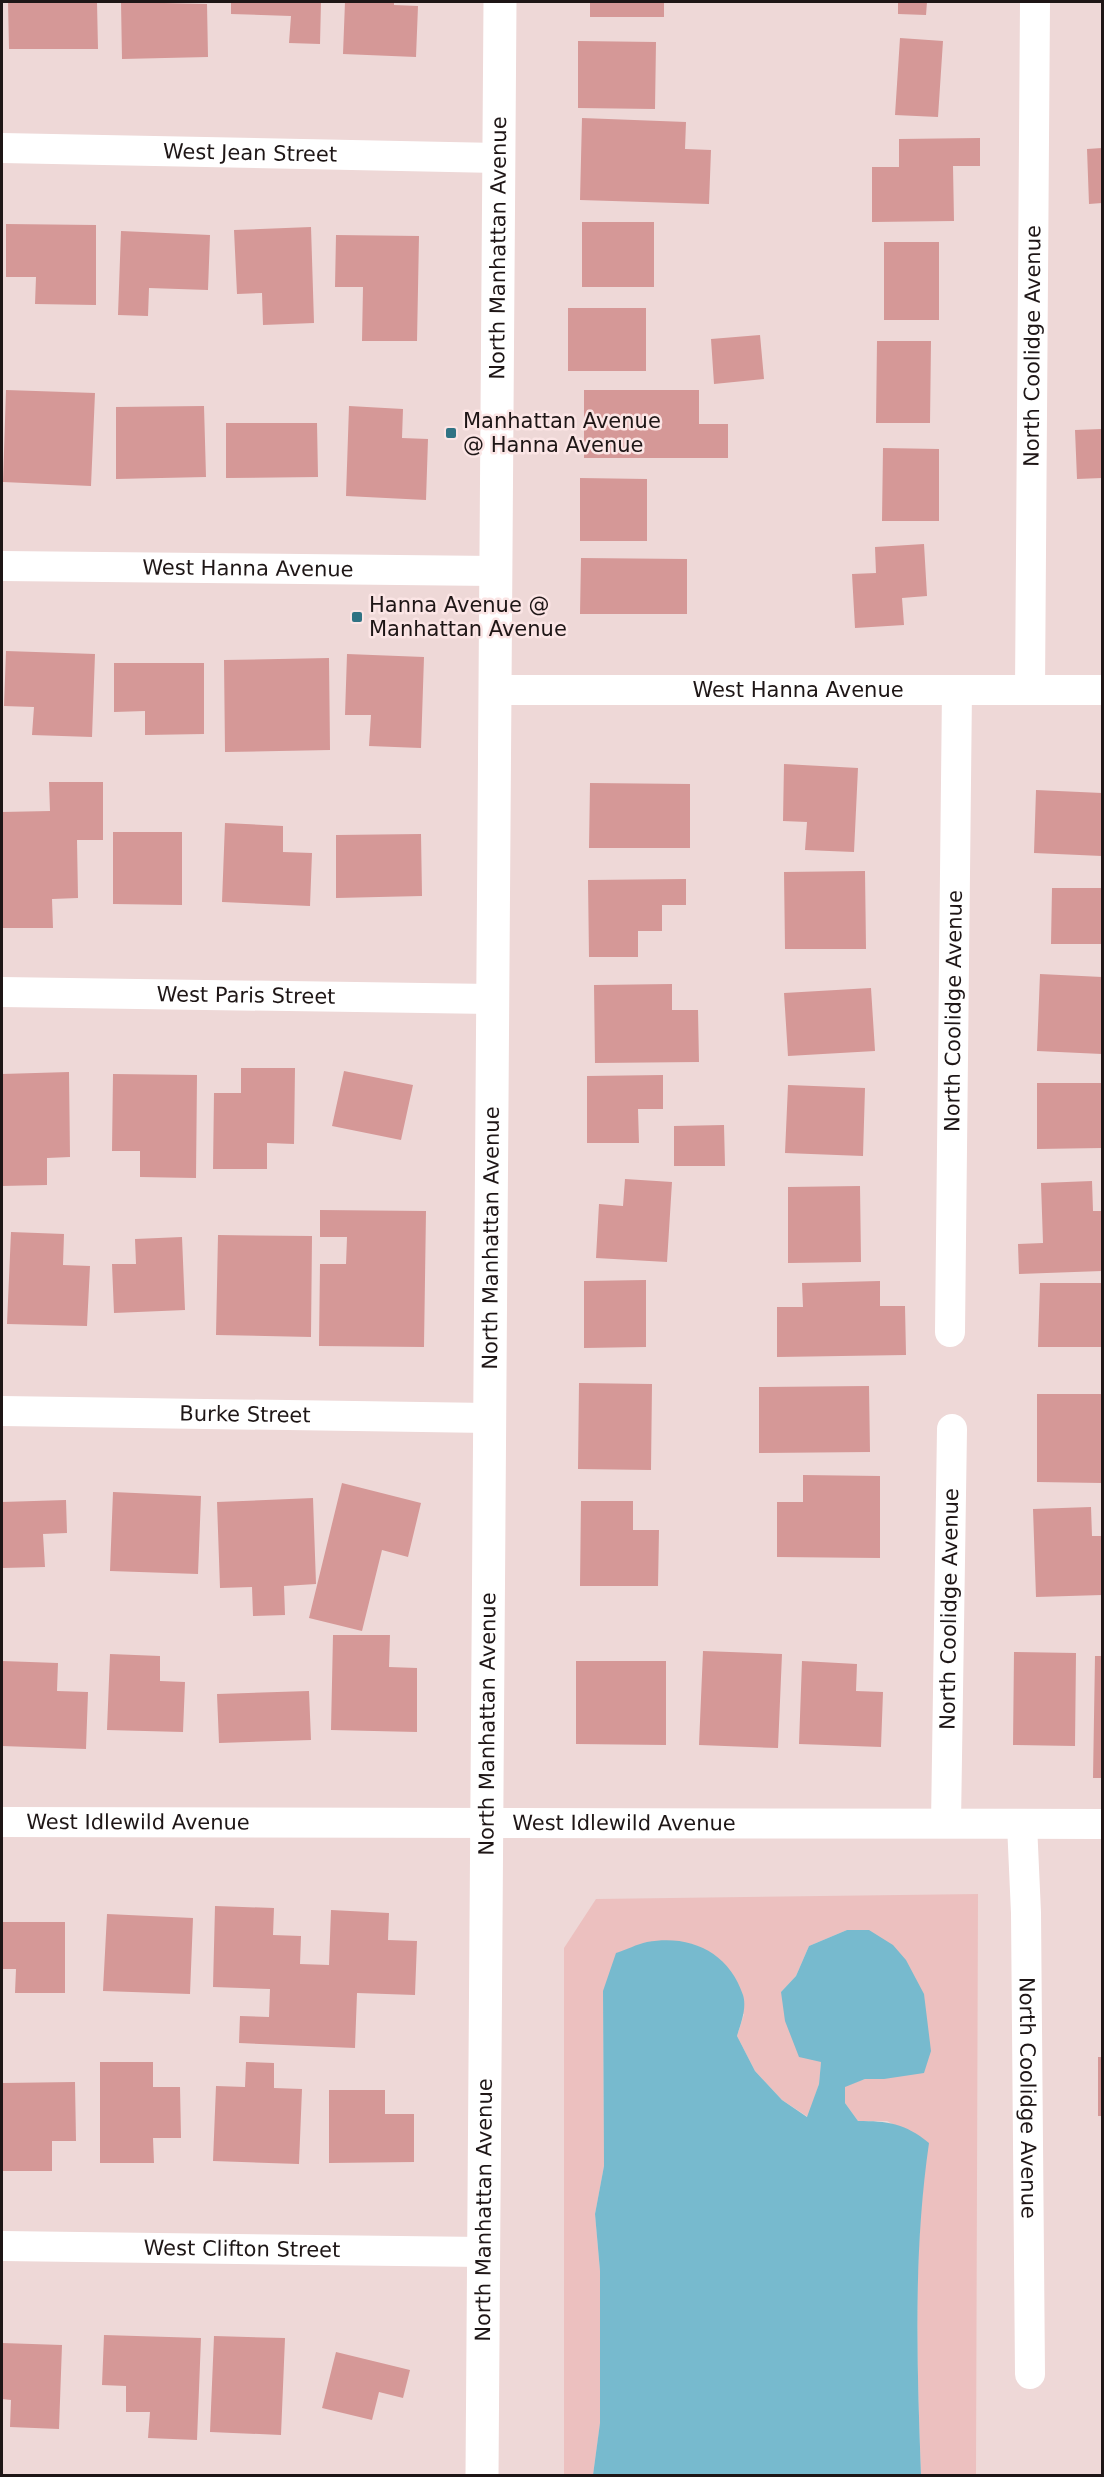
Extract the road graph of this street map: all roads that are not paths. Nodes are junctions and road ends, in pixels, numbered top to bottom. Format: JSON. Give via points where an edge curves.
{"nodes":[{"id":1,"x":500,"y":2,"type":"edge"},
{"id":2,"x":1035,"y":2,"type":"edge"},
{"id":3,"x":2,"y":148,"type":"edge"},
{"id":4,"x":498,"y":158,"type":"junction"},
{"id":5,"x":2,"y":566,"type":"edge"},
{"id":6,"x":495,"y":571,"type":"junction"},
{"id":7,"x":494,"y":690,"type":"junction"},
{"id":8,"x":957,"y":690,"type":"junction"},
{"id":9,"x":1030,"y":690,"type":"junction"},
{"id":10,"x":1102,"y":690,"type":"edge"},
{"id":11,"x":2,"y":992,"type":"edge"},
{"id":12,"x":492,"y":999,"type":"junction"},
{"id":13,"x":950,"y":1332,"type":"dead end"},
{"id":14,"x":2,"y":1411,"type":"edge"},
{"id":15,"x":489,"y":1418,"type":"junction"},
{"id":16,"x":952,"y":1429,"type":"dead end"},
{"id":17,"x":486,"y":1821,"type":"junction"},
{"id":18,"x":2,"y":1822,"type":"edge"},
{"id":19,"x":946,"y":1823,"type":"junction"},
{"id":20,"x":1022,"y":1824,"type":"junction"},
{"id":21,"x":1102,"y":1824,"type":"edge"},
{"id":22,"x":2,"y":2246,"type":"edge"},
{"id":23,"x":483,"y":2252,"type":"junction"},
{"id":24,"x":1030,"y":2374,"type":"dead end"},
{"id":25,"x":482,"y":2475,"type":"edge"}],
"edges":[{"from":1,"to":4,"type":"street","name":"North Manhattan Avenue"},
{"from":2,"to":9,"type":"street","name":"North Coolidge Avenue"},
{"from":3,"to":4,"type":"street","name":"West Jean Street"},
{"from":4,"to":6,"type":"street","name":"North Manhattan Avenue"},
{"from":5,"to":6,"type":"street","name":"West Hanna Avenue"},
{"from":6,"to":7,"type":"street","name":"North Manhattan Avenue"},
{"from":7,"to":8,"type":"street","name":"West Hanna Avenue"},
{"from":7,"to":12,"type":"street","name":"North Manhattan Avenue"},
{"from":8,"to":9,"type":"street","name":"West Hanna Avenue"},
{"from":8,"to":13,"type":"street","name":"North Coolidge Avenue"},
{"from":9,"to":10,"type":"street","name":"West Hanna Avenue"},
{"from":11,"to":12,"type":"street","name":"West Paris Street"},
{"from":12,"to":15,"type":"street","name":"North Manhattan Avenue"},
{"from":14,"to":15,"type":"street","name":"Burke Street"},
{"from":15,"to":17,"type":"street","name":"North Manhattan Avenue"},
{"from":16,"to":19,"type":"street","name":"North Coolidge Avenue"},
{"from":17,"to":18,"type":"street","name":"West Idlewild Avenue"},
{"from":17,"to":19,"type":"street","name":"West Idlewild Avenue"},
{"from":17,"to":23,"type":"street","name":"North Manhattan Avenue"},
{"from":19,"to":20,"type":"street","name":"West Idlewild Avenue"},
{"from":20,"to":21,"type":"street","name":"West Idlewild Avenue"},
{"from":20,"to":24,"type":"street","name":"North Coolidge Avenue"},
{"from":22,"to":23,"type":"street","name":"West Clifton Street"},
{"from":23,"to":25,"type":"street","name":"North Manhattan Avenue"}]}
